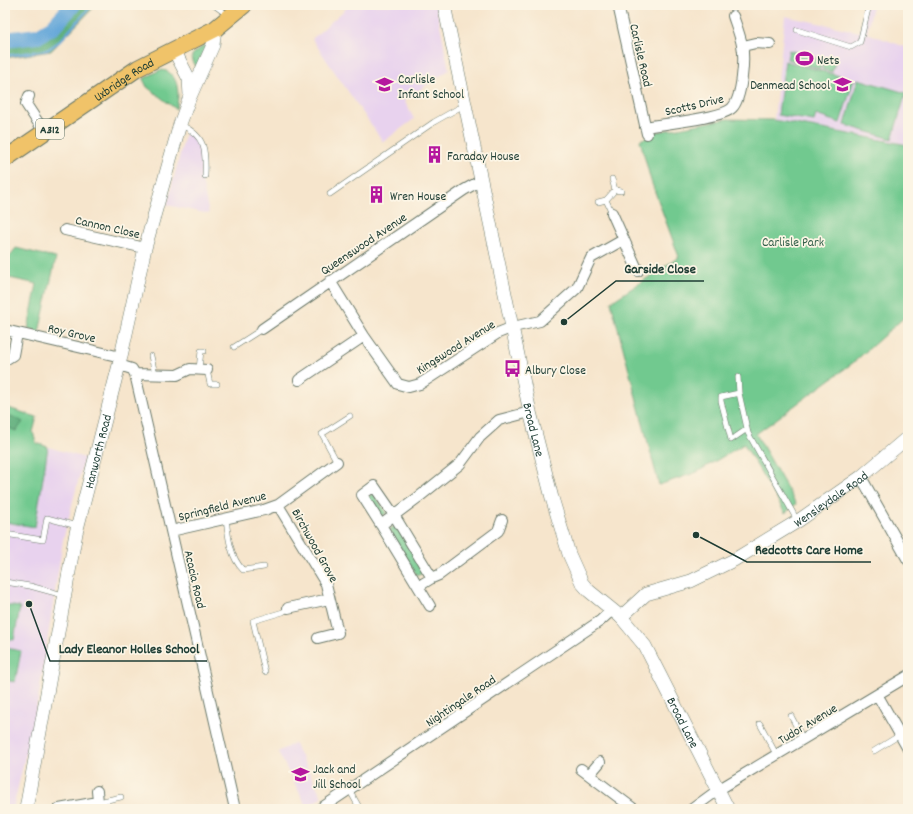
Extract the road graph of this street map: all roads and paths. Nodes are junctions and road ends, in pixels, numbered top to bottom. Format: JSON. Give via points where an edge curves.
{"nodes":[{"id":1,"x":214,"y":5,"type":"edge"},
{"id":2,"x":244,"y":5,"type":"edge"},
{"id":3,"x":444,"y":5,"type":"edge"},
{"id":4,"x":618,"y":5,"type":"edge"},
{"id":5,"x":869,"y":5,"type":"edge"},
{"id":6,"x":733,"y":16,"type":"dead end"},
{"id":7,"x":231,"y":18,"type":"junction"},
{"id":8,"x":215,"y":29,"type":"junction"},
{"id":9,"x":797,"y":30,"type":"dead end"},
{"id":10,"x":770,"y":44,"type":"dead end"},
{"id":11,"x":743,"y":46,"type":"junction"},
{"id":12,"x":174,"y":50,"type":"junction"},
{"id":13,"x":190,"y":99,"type":"junction"},
{"id":14,"x":24,"y":102,"type":"dead end"},
{"id":15,"x":465,"y":104,"type":"junction"},
{"id":16,"x":180,"y":124,"type":"junction"},
{"id":17,"x":646,"y":130,"type":"joint"},
{"id":18,"x":45,"y":133,"type":"junction"},
{"id":19,"x":5,"y":159,"type":"edge"},
{"id":20,"x":205,"y":176,"type":"dead end"},
{"id":21,"x":612,"y":179,"type":"dead end"},
{"id":22,"x":480,"y":181,"type":"junction"},
{"id":23,"x":330,"y":194,"type":"dead end"},
{"id":24,"x":606,"y":200,"type":"junction"},
{"id":25,"x":598,"y":202,"type":"dead end"},
{"id":26,"x":612,"y":213,"type":"joint"},
{"id":27,"x":65,"y":230,"type":"dead end"},
{"id":28,"x":623,"y":240,"type":"junction"},
{"id":29,"x":145,"y":248,"type":"junction"},
{"id":30,"x":638,"y":271,"type":"dead end"},
{"id":31,"x":330,"y":281,"type":"junction"},
{"id":32,"x":513,"y":327,"type":"junction"},
{"id":33,"x":262,"y":329,"type":"joint"},
{"id":34,"x":5,"y":330,"type":"edge"},
{"id":35,"x":17,"y":333,"type":"junction"},
{"id":36,"x":364,"y":336,"type":"junction"},
{"id":37,"x":234,"y":347,"type":"dead end"},
{"id":38,"x":204,"y":352,"type":"dead end"},
{"id":39,"x":151,"y":356,"type":"dead end"},
{"id":40,"x":5,"y":360,"type":"edge"},
{"id":41,"x":120,"y":361,"type":"junction"},
{"id":42,"x":203,"y":370,"type":"junction"},
{"id":43,"x":135,"y":374,"type":"junction"},
{"id":44,"x":155,"y":374,"type":"junction"},
{"id":45,"x":738,"y":377,"type":"dead end"},
{"id":46,"x":299,"y":380,"type":"dead end"},
{"id":47,"x":217,"y":384,"type":"dead end"},
{"id":48,"x":739,"y":393,"type":"junction"},
{"id":49,"x":530,"y":412,"type":"junction"},
{"id":50,"x":350,"y":416,"type":"dead end"},
{"id":51,"x":747,"y":429,"type":"junction"},
{"id":52,"x":908,"y":437,"type":"edge"},
{"id":53,"x":337,"y":462,"type":"joint"},
{"id":54,"x":861,"y":477,"type":"junction"},
{"id":55,"x":278,"y":504,"type":"junction"},
{"id":56,"x":394,"y":515,"type":"junction"},
{"id":57,"x":226,"y":518,"type":"junction"},
{"id":58,"x":502,"y":520,"type":"dead end"},
{"id":59,"x":798,"y":521,"type":"junction"},
{"id":60,"x":381,"y":524,"type":"junction"},
{"id":61,"x":78,"y":526,"type":"junction"},
{"id":62,"x":172,"y":531,"type":"junction"},
{"id":63,"x":5,"y":534,"type":"edge"},
{"id":64,"x":908,"y":560,"type":"edge"},
{"id":65,"x":264,"y":567,"type":"dead end"},
{"id":66,"x":432,"y":578,"type":"junction"},
{"id":67,"x":5,"y":582,"type":"edge"},
{"id":68,"x":419,"y":586,"type":"junction"},
{"id":69,"x":64,"y":595,"type":"junction"},
{"id":70,"x":329,"y":599,"type":"junction"},
{"id":71,"x":430,"y":606,"type":"dead end"},
{"id":72,"x":288,"y":608,"type":"joint"},
{"id":73,"x":617,"y":613,"type":"junction"},
{"id":74,"x":318,"y":638,"type":"dead end"},
{"id":75,"x":265,"y":672,"type":"dead end"},
{"id":76,"x":908,"y":676,"type":"edge"},
{"id":77,"x":878,"y":696,"type":"junction"},
{"id":78,"x":791,"y":716,"type":"dead end"},
{"id":79,"x":760,"y":724,"type":"dead end"},
{"id":80,"x":900,"y":735,"type":"junction"},
{"id":81,"x":803,"y":740,"type":"junction"},
{"id":82,"x":908,"y":748,"type":"edge"},
{"id":83,"x":874,"y":751,"type":"dead end"},
{"id":84,"x":777,"y":756,"type":"junction"},
{"id":85,"x":600,"y":762,"type":"dead end"},
{"id":86,"x":349,"y":789,"type":"junction"},
{"id":87,"x":97,"y":790,"type":"dead end"},
{"id":88,"x":718,"y":790,"type":"junction"},
{"id":89,"x":120,"y":797,"type":"dead end"},
{"id":90,"x":98,"y":802,"type":"junction"},
{"id":91,"x":26,"y":809,"type":"edge"},
{"id":92,"x":59,"y":809,"type":"edge"},
{"id":93,"x":235,"y":809,"type":"edge"},
{"id":94,"x":320,"y":809,"type":"edge"},
{"id":95,"x":360,"y":809,"type":"edge"},
{"id":96,"x":634,"y":809,"type":"edge"},
{"id":97,"x":692,"y":809,"type":"edge"},
{"id":98,"x":728,"y":809,"type":"edge"}],
"edges":[{"from":1,"to":7,"type":"lane"},
{"from":2,"to":7,"type":"main road","name":"Uxbridge Road","number":"A312"},
{"from":3,"to":15,"type":"street","name":"Broad Lane"},
{"from":4,"to":17,"type":"street","name":"Carlisle Road"},
{"from":5,"to":9,"type":"lane","via":[[860,42],[851,47]]},
{"from":6,"to":11,"type":"street","name":"Scotts Drive"},
{"from":7,"to":8,"type":"main road","name":"Uxbridge Road","number":"A312"},
{"from":8,"to":12,"type":"main road","name":"Uxbridge Road","number":"A312"},
{"from":8,"to":13,"type":"street","name":"Hanworth Road","via":[[213,45]]},
{"from":10,"to":11,"type":"street","via":[[756,43]]},
{"from":11,"to":17,"type":"street","name":"Scotts Drive","via":[[740,94],[732,108],[726,112]]},
{"from":12,"to":13,"type":"street","name":"Hanworth Road","via":[[189,79]]},
{"from":12,"to":18,"type":"main road","name":"Uxbridge Road","number":"A312","via":[[138,68]]},
{"from":13,"to":16,"type":"street","name":"Hanworth Road"},
{"from":14,"to":18,"type":"street"},
{"from":15,"to":22,"type":"street","name":"Broad Lane"},
{"from":15,"to":23,"type":"lane","via":[[434,122]]},
{"from":16,"to":20,"type":"lane","via":[[202,142]]},
{"from":16,"to":29,"type":"street","name":"Hanworth Road"},
{"from":18,"to":19,"type":"main road","name":"Uxbridge Road","number":"A312"},
{"from":21,"to":24,"type":"lane","via":[[618,191]]},
{"from":22,"to":31,"type":"street","name":"Queenswood Avenue"},
{"from":22,"to":32,"type":"street","name":"Broad Lane"},
{"from":24,"to":25,"type":"lane"},
{"from":24,"to":26,"type":"lane"},
{"from":26,"to":28,"type":"street"},
{"from":27,"to":29,"type":"street","name":"Cannon Close"},
{"from":28,"to":30,"type":"street"},
{"from":28,"to":32,"type":"street","name":"Kingswood Avenue","via":[[591,258],[577,288],[540,321]]},
{"from":29,"to":41,"type":"street","name":"Hanworth Road"},
{"from":31,"to":33,"type":"street","name":"Queenswood Avenue"},
{"from":31,"to":36,"type":"street","name":"Kingswood Avenue"},
{"from":32,"to":36,"type":"street","name":"Kingswood Avenue","via":[[498,333],[420,384],[409,387],[398,384]]},
{"from":32,"to":49,"type":"street","name":"Broad Lane"},
{"from":33,"to":37,"type":"lane"},
{"from":34,"to":35,"type":"street","name":"Roy Grove"},
{"from":35,"to":40,"type":"street","via":[[13,355]]},
{"from":35,"to":41,"type":"street","name":"Roy Grove"},
{"from":36,"to":46,"type":"street"},
{"from":38,"to":42,"type":"lane","via":[[201,351]]},
{"from":39,"to":44,"type":"lane"},
{"from":41,"to":43,"type":"street","via":[[132,368]]},
{"from":41,"to":61,"type":"street","name":"Hanworth Road"},
{"from":42,"to":44,"type":"street","via":[[190,368],[177,375]]},
{"from":42,"to":47,"type":"lane","via":[[210,384]]},
{"from":43,"to":44,"type":"street"},
{"from":43,"to":62,"type":"street","name":"Acacia Road"},
{"from":45,"to":48,"type":"lane"},
{"from":48,"to":51,"type":"lane"},
{"from":48,"to":51,"type":"lane","via":[[721,397],[731,440]]},
{"from":49,"to":56,"type":"street","via":[[499,420],[480,437],[460,464]]},
{"from":49,"to":73,"type":"street","name":"Broad Lane","via":[[552,498],[577,574],[589,591]]},
{"from":50,"to":53,"type":"lane","via":[[322,434]]},
{"from":51,"to":59,"type":"lane"},
{"from":52,"to":54,"type":"street","name":"Wensleydale Road"},
{"from":53,"to":55,"type":"street","name":"Springfield Avenue"},
{"from":54,"to":59,"type":"street","name":"Wensleydale Road"},
{"from":54,"to":64,"type":"street"},
{"from":55,"to":57,"type":"street","name":"Springfield Avenue","via":[[264,510]]},
{"from":55,"to":70,"type":"street","name":"Birchwood Grove","via":[[326,584]]},
{"from":56,"to":60,"type":"street"},
{"from":56,"to":60,"type":"street","via":[[374,486],[362,495]]},
{"from":56,"to":66,"type":"street"},
{"from":57,"to":62,"type":"street","name":"Springfield Avenue"},
{"from":57,"to":65,"type":"lane","via":[[236,563],[243,570]]},
{"from":58,"to":66,"type":"street","via":[[498,531]]},
{"from":59,"to":73,"type":"street","name":"Wensleydale Road","via":[[734,560],[691,581],[646,594]]},
{"from":60,"to":68,"type":"street"},
{"from":61,"to":63,"type":"lane","via":[[47,518],[43,540]]},
{"from":61,"to":69,"type":"street","name":"Hanworth Road"},
{"from":62,"to":93,"type":"street","name":"Acacia Road"},
{"from":66,"to":68,"type":"street"},
{"from":67,"to":69,"type":"lane"},
{"from":68,"to":71,"type":"street"},
{"from":69,"to":91,"type":"street","name":"Hanworth Road"},
{"from":70,"to":72,"type":"street","name":"Birchwood Grove"},
{"from":70,"to":74,"type":"street","name":"Birchwood Grove","via":[[338,633]]},
{"from":72,"to":75,"type":"lane","via":[[283,612],[253,621]]},
{"from":73,"to":86,"type":"street","name":"Nightingale Road","via":[[594,625]]},
{"from":73,"to":88,"type":"street","name":"Broad Lane","via":[[645,646]]},
{"from":76,"to":77,"type":"street","name":"Tudor Avenue"},
{"from":77,"to":80,"type":"street"},
{"from":77,"to":81,"type":"street","name":"Tudor Avenue"},
{"from":78,"to":81,"type":"lane"},
{"from":79,"to":84,"type":"lane"},
{"from":80,"to":82,"type":"street"},
{"from":80,"to":83,"type":"lane"},
{"from":81,"to":84,"type":"street","name":"Tudor Avenue"},
{"from":84,"to":88,"type":"street","name":"Tudor Avenue"},
{"from":85,"to":96,"type":"street","via":[[585,772]]},
{"from":86,"to":94,"type":"street","name":"Nightingale Road"},
{"from":86,"to":95,"type":"lane"},
{"from":87,"to":90,"type":"street"},
{"from":88,"to":97,"type":"street","name":"Tudor Avenue"},
{"from":88,"to":98,"type":"street","name":"Broad Lane"},
{"from":89,"to":90,"type":"lane"},
{"from":90,"to":92,"type":"street"}]}
